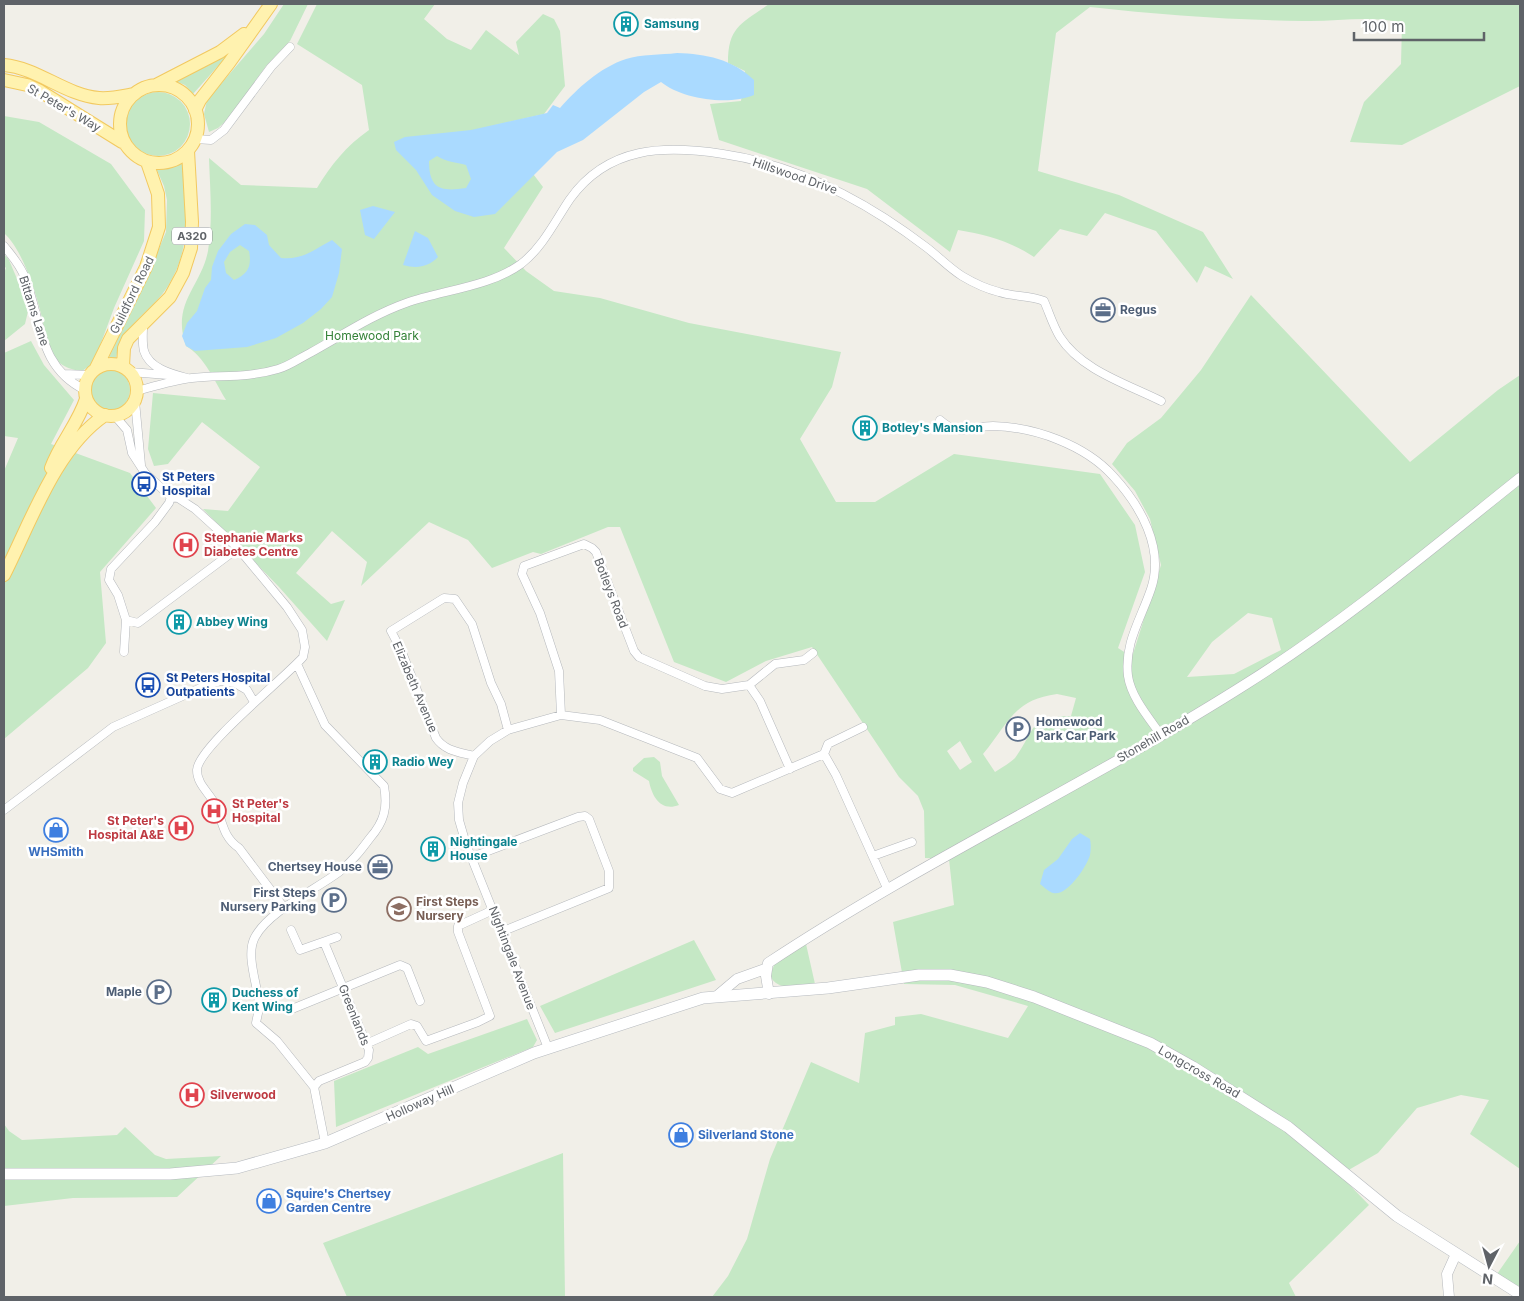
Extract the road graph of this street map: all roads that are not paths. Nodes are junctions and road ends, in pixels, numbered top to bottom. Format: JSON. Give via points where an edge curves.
{"nodes":[{"id":1,"x":271,"y":4,"type":"edge"},
{"id":2,"x":257,"y":22,"type":"junction"},
{"id":3,"x":290,"y":47,"type":"dead end"},
{"id":4,"x":4,"y":65,"type":"edge"},
{"id":5,"x":4,"y":80,"type":"edge"},
{"id":6,"x":155,"y":85,"type":"junction"},
{"id":7,"x":134,"y":94,"type":"junction"},
{"id":8,"x":195,"y":110,"type":"junction"},
{"id":9,"x":195,"y":140,"type":"junction"},
{"id":10,"x":122,"y":142,"type":"junction"},
{"id":11,"x":188,"y":151,"type":"junction"},
{"id":12,"x":147,"y":162,"type":"junction"},
{"id":13,"x":4,"y":246,"type":"edge"},
{"id":14,"x":142,"y":326,"type":"junction"},
{"id":15,"x":126,"y":369,"type":"junction"},
{"id":16,"x":93,"y":372,"type":"junction"},
{"id":17,"x":64,"y":374,"type":"junction"},
{"id":18,"x":172,"y":375,"type":"junction"},
{"id":19,"x":190,"y":378,"type":"junction"},
{"id":20,"x":86,"y":395,"type":"junction"},
{"id":21,"x":136,"y":396,"type":"junction"},
{"id":22,"x":1160,"y":401,"type":"dead end"},
{"id":23,"x":110,"y":416,"type":"junction"},
{"id":24,"x":940,"y":420,"type":"dead end"},
{"id":25,"x":141,"y":465,"type":"junction"},
{"id":26,"x":1520,"y":478,"type":"edge"},
{"id":27,"x":171,"y":496,"type":"junction"},
{"id":28,"x":42,"y":497,"type":"junction"},
{"id":29,"x":238,"y":548,"type":"junction"},
{"id":30,"x":4,"y":575,"type":"edge"},
{"id":31,"x":126,"y":620,"type":"junction"},
{"id":32,"x":124,"y":652,"type":"dead end"},
{"id":33,"x":813,"y":653,"type":"dead end"},
{"id":34,"x":297,"y":664,"type":"junction"},
{"id":35,"x":749,"y":686,"type":"junction"},
{"id":36,"x":254,"y":702,"type":"junction"},
{"id":37,"x":561,"y":715,"type":"junction"},
{"id":38,"x":864,"y":727,"type":"dead end"},
{"id":39,"x":508,"y":730,"type":"junction"},
{"id":40,"x":1161,"y":735,"type":"junction"},
{"id":41,"x":824,"y":754,"type":"junction"},
{"id":42,"x":474,"y":756,"type":"junction"},
{"id":43,"x":790,"y":769,"type":"junction"},
{"id":44,"x":4,"y":810,"type":"edge"},
{"id":45,"x":912,"y":842,"type":"dead end"},
{"id":46,"x":873,"y":856,"type":"junction"},
{"id":47,"x":472,"y":857,"type":"junction"},
{"id":48,"x":888,"y":888,"type":"junction"},
{"id":49,"x":285,"y":909,"type":"junction"},
{"id":50,"x":493,"y":910,"type":"junction"},
{"id":51,"x":291,"y":930,"type":"dead end"},
{"id":52,"x":501,"y":932,"type":"junction"},
{"id":53,"x":336,"y":937,"type":"dead end"},
{"id":54,"x":324,"y":942,"type":"junction"},
{"id":55,"x":765,"y":969,"type":"junction"},
{"id":56,"x":343,"y":988,"type":"junction"},
{"id":57,"x":828,"y":988,"type":"joint"},
{"id":58,"x":769,"y":994,"type":"junction"},
{"id":59,"x":718,"y":995,"type":"junction"},
{"id":60,"x":420,"y":1001,"type":"dead end"},
{"id":61,"x":292,"y":1009,"type":"dead end"},
{"id":62,"x":366,"y":1044,"type":"junction"},
{"id":63,"x":548,"y":1048,"type":"junction"},
{"id":64,"x":314,"y":1087,"type":"junction"},
{"id":65,"x":325,"y":1143,"type":"junction"},
{"id":66,"x":4,"y":1174,"type":"edge"},
{"id":67,"x":1456,"y":1254,"type":"junction"},
{"id":68,"x":1520,"y":1294,"type":"edge"},
{"id":69,"x":1449,"y":1297,"type":"edge"}],
"edges":[{"from":1,"to":2,"type":"main road"},
{"from":2,"to":6,"type":"main road","via":[[225,49]]},
{"from":2,"to":8,"type":"main road"},
{"from":3,"to":9,"type":"street","via":[[224,130],[211,140]]},
{"from":4,"to":7,"type":"main road","name":"St Peter's Way","via":[[29,70],[90,96],[105,98]]},
{"from":5,"to":10,"type":"main road","name":"St Peter's Way","via":[[40,91]]},
{"from":6,"to":7,"type":"main road"},
{"from":6,"to":8,"type":"main road","via":[[178,90]]},
{"from":7,"to":10,"type":"main road","via":[[120,118]]},
{"from":8,"to":9,"type":"main road","via":[[198,122]]},
{"from":9,"to":11,"type":"main road"},
{"from":10,"to":12,"type":"main road"},
{"from":11,"to":12,"type":"main road","via":[[173,161]]},
{"from":11,"to":14,"type":"main road","name":"Guildford Road","number":"A320","via":[[191,248],[170,297]]},
{"from":12,"to":16,"type":"main road","name":"Guildford Road","number":"A320","via":[[158,194],[159,227],[146,267]]},
{"from":13,"to":17,"type":"street","name":"Bittams Lane","via":[[25,277],[48,354],[55,367]]},
{"from":14,"to":15,"type":"main road","name":"Guildford Road","number":"A320","via":[[128,339],[124,348]]},
{"from":14,"to":18,"type":"street","name":"Hillswood Drive","via":[[144,351],[148,359]]},
{"from":15,"to":16,"type":"main road","via":[[108,364]]},
{"from":15,"to":18,"type":"street","name":"Hillswood Drive"},
{"from":15,"to":21,"type":"main road","number":"A320","via":[[136,384]]},
{"from":16,"to":17,"type":"street"},
{"from":16,"to":20,"type":"main road","number":"A320"},
{"from":17,"to":20,"type":"street","name":"Bittams Lane"},
{"from":18,"to":19,"type":"street","name":"Hillswood Drive"},
{"from":19,"to":21,"type":"street","name":"Hillswood Drive"},
{"from":19,"to":22,"type":"street","name":"Hillswood Drive","via":[[253,376],[282,368],[396,307],[505,274],[523,262],[550,233],[571,198],[594,172],[619,158],[652,150],[682,150],[724,154],[770,164],[846,194],[926,246],[960,275],[1000,292],[1044,301],[1059,336],[1072,352],[1089,365]]},
{"from":20,"to":23,"type":"main road","via":[[97,412]]},
{"from":20,"to":28,"type":"main road","number":"A320","via":[[78,420],[56,454]]},
{"from":21,"to":23,"type":"main road","number":"A320","via":[[125,412]]},
{"from":21,"to":25,"type":"street"},
{"from":23,"to":25,"type":"street","via":[[128,430],[132,453]]},
{"from":23,"to":28,"type":"main road","number":"A320","via":[[76,439]]},
{"from":24,"to":40,"type":"street","via":[[949,428],[962,431],[992,426],[1021,429],[1058,440],[1090,455],[1113,475],[1134,502],[1150,534],[1155,566],[1152,588],[1131,637],[1128,677],[1138,701]]},
{"from":25,"to":27,"type":"street","via":[[150,478]]},
{"from":26,"to":40,"type":"street","name":"Stonehill Road","via":[[1347,614],[1248,683]]},
{"from":27,"to":29,"type":"street","via":[[195,509]]},
{"from":27,"to":31,"type":"street","via":[[155,522],[111,569],[109,580]]},
{"from":28,"to":30,"type":"main road","number":"A320"},
{"from":29,"to":31,"type":"street","via":[[138,623]]},
{"from":29,"to":34,"type":"street","via":[[302,630],[305,648]]},
{"from":31,"to":32,"type":"street"},
{"from":33,"to":35,"type":"street","via":[[804,660],[775,664]]},
{"from":34,"to":36,"type":"street"},
{"from":34,"to":49,"type":"street","via":[[325,725],[384,786],[385,812],[380,828],[350,863]]},
{"from":35,"to":37,"type":"street","name":"Botleys Road","via":[[722,689],[705,686],[639,658],[596,552],[589,545],[579,545],[524,566],[522,574],[540,613],[559,671]]},
{"from":35,"to":43,"type":"street","via":[[760,701]]},
{"from":36,"to":44,"type":"street","via":[[246,690],[235,683],[205,686],[114,727]]},
{"from":36,"to":49,"type":"street","via":[[202,756],[197,768],[198,782],[213,799],[228,841],[239,848]]},
{"from":37,"to":39,"type":"street","name":"Nightingale Avenue"},
{"from":37,"to":43,"type":"street","name":"Nightingale Avenue","via":[[600,720],[697,758],[725,792],[732,793]]},
{"from":38,"to":41,"type":"street","name":"Nightingale Avenue","via":[[828,744]]},
{"from":39,"to":42,"type":"street","name":"Nightingale Avenue"},
{"from":39,"to":42,"type":"street","name":"Elizabeth Avenue","via":[[502,704],[488,674],[472,624],[455,599],[444,598],[391,632],[402,650],[436,738],[450,750]]},
{"from":40,"to":48,"type":"street","name":"Stonehill Road"},
{"from":41,"to":43,"type":"street","name":"Nightingale Avenue"},
{"from":41,"to":46,"type":"street"},
{"from":42,"to":47,"type":"street","name":"Nightingale Avenue","via":[[463,783],[458,811]]},
{"from":45,"to":46,"type":"street"},
{"from":46,"to":48,"type":"street"},
{"from":47,"to":50,"type":"street","name":"Nightingale Avenue"},
{"from":47,"to":52,"type":"street","via":[[578,817],[589,819],[593,829],[609,871],[609,888]]},
{"from":48,"to":55,"type":"street","name":"Stonehill Road","via":[[820,928],[768,963]]},
{"from":49,"to":64,"type":"street","via":[[262,928],[253,941],[259,1007],[256,1023],[277,1041]]},
{"from":50,"to":52,"type":"street","name":"Nightingale Avenue"},
{"from":50,"to":62,"type":"street","via":[[458,926],[490,1016],[426,1041],[417,1026],[410,1024]]},
{"from":51,"to":54,"type":"street","via":[[300,950]]},
{"from":52,"to":63,"type":"street","name":"Nightingale Avenue"},
{"from":53,"to":54,"type":"street"},
{"from":54,"to":56,"type":"street","name":"Greenlands"},
{"from":55,"to":58,"type":"street"},
{"from":55,"to":59,"type":"street","name":"Stonehill Road","via":[[737,978]]},
{"from":56,"to":60,"type":"street","via":[[400,965],[407,968]]},
{"from":56,"to":61,"type":"street"},
{"from":56,"to":62,"type":"street","name":"Greenlands"},
{"from":57,"to":58,"type":"main road","name":"Holloway Hill"},
{"from":57,"to":67,"type":"main road","name":"Longcross Road","via":[[927,975],[968,978],[1034,997],[1150,1043],[1288,1127],[1397,1216]]},
{"from":58,"to":59,"type":"main road","name":"Holloway Hill"},
{"from":59,"to":63,"type":"main road","name":"Holloway Hill","via":[[674,1006]]},
{"from":62,"to":64,"type":"street","name":"Greenlands","via":[[368,1058],[365,1062],[319,1081]]},
{"from":63,"to":65,"type":"main road","name":"Holloway Hill"},
{"from":64,"to":65,"type":"street"},
{"from":65,"to":66,"type":"main road","name":"Holloway Hill","via":[[250,1165],[201,1172]]},
{"from":67,"to":68,"type":"main road","name":"Longcross Road"},
{"from":67,"to":69,"type":"street","via":[[1447,1274]]}]}
